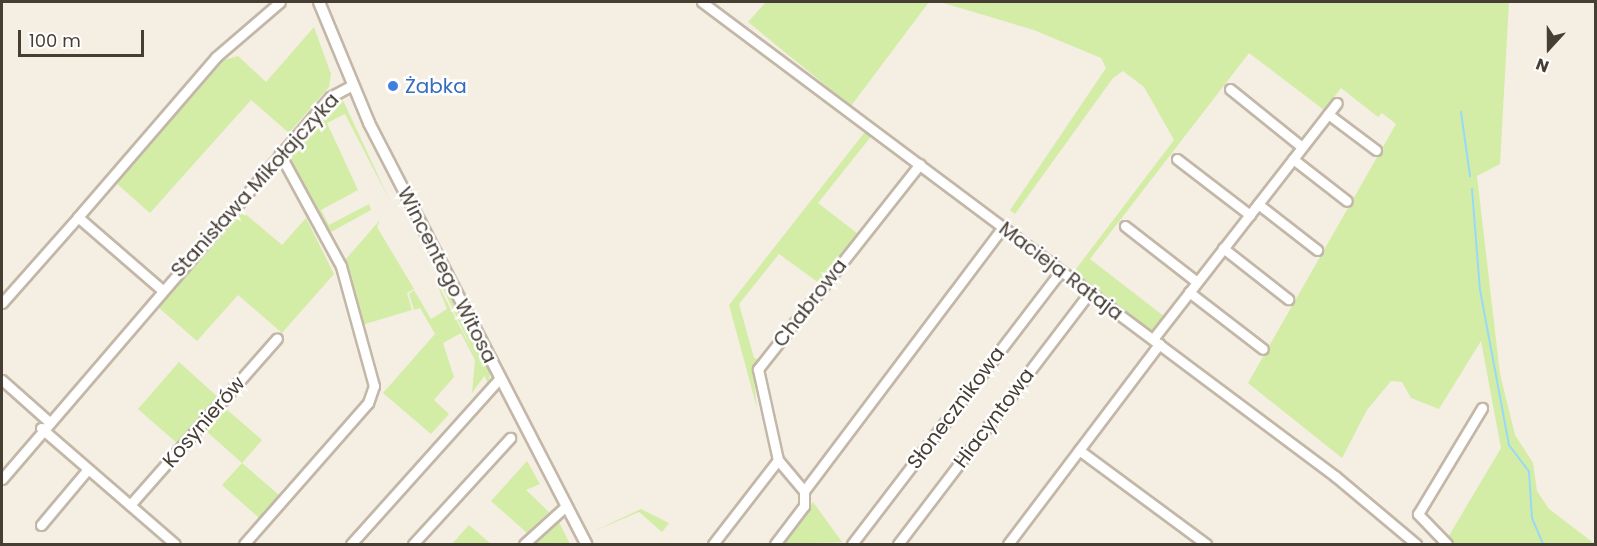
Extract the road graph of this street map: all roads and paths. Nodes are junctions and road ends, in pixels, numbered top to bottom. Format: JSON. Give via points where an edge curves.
{"nodes":[{"id":1,"x":280,"y":2,"type":"edge"},
{"id":2,"x":319,"y":2,"type":"edge"},
{"id":3,"x":702,"y":2,"type":"edge"},
{"id":4,"x":351,"y":86,"type":"junction"},
{"id":5,"x":1230,"y":89,"type":"dead end"},
{"id":6,"x":1337,"y":103,"type":"dead end"},
{"id":7,"x":1328,"y":114,"type":"junction"},
{"id":8,"x":1302,"y":147,"type":"junction"},
{"id":9,"x":1376,"y":150,"type":"dead end"},
{"id":10,"x":280,"y":154,"type":"junction"},
{"id":11,"x":1177,"y":159,"type":"dead end"},
{"id":12,"x":1293,"y":159,"type":"junction"},
{"id":13,"x":920,"y":164,"type":"junction"},
{"id":14,"x":1347,"y":201,"type":"dead end"},
{"id":15,"x":1258,"y":204,"type":"junction"},
{"id":16,"x":1250,"y":215,"type":"junction"},
{"id":17,"x":78,"y":217,"type":"junction"},
{"id":18,"x":1125,"y":226,"type":"dead end"},
{"id":19,"x":1003,"y":227,"type":"junction"},
{"id":20,"x":1223,"y":249,"type":"junction"},
{"id":21,"x":1317,"y":250,"type":"dead end"},
{"id":22,"x":1061,"y":271,"type":"junction"},
{"id":23,"x":1197,"y":282,"type":"junction"},
{"id":24,"x":161,"y":289,"type":"junction"},
{"id":25,"x":1090,"y":292,"type":"junction"},
{"id":26,"x":1189,"y":292,"type":"junction"},
{"id":27,"x":1288,"y":299,"type":"dead end"},
{"id":28,"x":2,"y":303,"type":"edge"},
{"id":29,"x":278,"y":338,"type":"dead end"},
{"id":30,"x":1156,"y":342,"type":"junction"},
{"id":31,"x":1263,"y":349,"type":"dead end"},
{"id":32,"x":500,"y":378,"type":"junction"},
{"id":33,"x":2,"y":380,"type":"edge"},
{"id":34,"x":1482,"y":408,"type":"dead end"},
{"id":35,"x":44,"y":424,"type":"junction"},
{"id":36,"x":510,"y":438,"type":"dead end"},
{"id":37,"x":1079,"y":450,"type":"junction"},
{"id":38,"x":778,"y":460,"type":"junction"},
{"id":39,"x":88,"y":469,"type":"junction"},
{"id":40,"x":2,"y":479,"type":"edge"},
{"id":41,"x":804,"y":490,"type":"junction"},
{"id":42,"x":130,"y":505,"type":"junction"},
{"id":43,"x":566,"y":506,"type":"junction"},
{"id":44,"x":41,"y":525,"type":"dead end"},
{"id":45,"x":174,"y":544,"type":"edge"},
{"id":46,"x":244,"y":544,"type":"edge"},
{"id":47,"x":351,"y":544,"type":"edge"},
{"id":48,"x":413,"y":544,"type":"edge"},
{"id":49,"x":524,"y":544,"type":"edge"},
{"id":50,"x":586,"y":544,"type":"edge"},
{"id":51,"x":713,"y":544,"type":"edge"},
{"id":52,"x":775,"y":544,"type":"edge"},
{"id":53,"x":852,"y":544,"type":"edge"},
{"id":54,"x":898,"y":544,"type":"edge"},
{"id":55,"x":1008,"y":544,"type":"edge"},
{"id":56,"x":1206,"y":544,"type":"edge"},
{"id":57,"x":1416,"y":544,"type":"edge"},
{"id":58,"x":1447,"y":544,"type":"edge"}],
"edges":[{"from":1,"to":17,"type":"street","via":[[216,57]]},
{"from":2,"to":4,"type":"street","name":"Wincentego Witosa"},
{"from":3,"to":13,"type":"street","name":"Macieja Rataja"},
{"from":4,"to":10,"type":"street","name":"Stanisława Mikołajczyka","via":[[330,97]]},
{"from":4,"to":32,"type":"street","name":"Wincentego Witosa"},
{"from":5,"to":8,"type":"street"},
{"from":6,"to":7,"type":"street"},
{"from":7,"to":8,"type":"street"},
{"from":7,"to":9,"type":"street"},
{"from":8,"to":12,"type":"street"},
{"from":10,"to":24,"type":"street","name":"Stanisława Mikołajczyka"},
{"from":10,"to":46,"type":"street","via":[[341,266],[374,386],[368,403]]},
{"from":11,"to":16,"type":"street"},
{"from":12,"to":14,"type":"street"},
{"from":12,"to":15,"type":"street"},
{"from":13,"to":19,"type":"street","name":"Macieja Rataja"},
{"from":13,"to":38,"type":"street","name":"Chabrowa","via":[[758,369]]},
{"from":15,"to":16,"type":"street"},
{"from":15,"to":21,"type":"street"},
{"from":16,"to":20,"type":"street"},
{"from":17,"to":24,"type":"street","name":"Stanisława Mikołajczyka"},
{"from":17,"to":28,"type":"street"},
{"from":18,"to":23,"type":"street"},
{"from":19,"to":22,"type":"street","name":"Macieja Rataja"},
{"from":19,"to":41,"type":"street"},
{"from":20,"to":23,"type":"street"},
{"from":20,"to":27,"type":"street"},
{"from":22,"to":25,"type":"street","name":"Macieja Rataja"},
{"from":22,"to":53,"type":"street","name":"Słonecznikowa"},
{"from":23,"to":26,"type":"street"},
{"from":24,"to":35,"type":"street","name":"Stanisława Mikołajczyka"},
{"from":25,"to":30,"type":"street","name":"Macieja Rataja"},
{"from":25,"to":54,"type":"street","name":"Hiacyntowa"},
{"from":26,"to":30,"type":"street"},
{"from":26,"to":31,"type":"street"},
{"from":29,"to":42,"type":"street","name":"Kosynierów"},
{"from":30,"to":37,"type":"street"},
{"from":30,"to":57,"type":"street","name":"Macieja Rataja"},
{"from":32,"to":43,"type":"street","name":"Wincentego Witosa"},
{"from":32,"to":47,"type":"street"},
{"from":33,"to":35,"type":"street"},
{"from":34,"to":58,"type":"street","via":[[1418,514]]},
{"from":35,"to":39,"type":"street"},
{"from":35,"to":40,"type":"street","name":"Stanisława Mikołajczyka"},
{"from":36,"to":48,"type":"street"},
{"from":37,"to":55,"type":"street"},
{"from":37,"to":56,"type":"street"},
{"from":38,"to":41,"type":"street","name":"Chabrowa"},
{"from":38,"to":51,"type":"street"},
{"from":39,"to":42,"type":"street"},
{"from":39,"to":44,"type":"street"},
{"from":41,"to":52,"type":"street","via":[[804,506]]},
{"from":42,"to":45,"type":"street"},
{"from":43,"to":49,"type":"street"},
{"from":43,"to":50,"type":"street","name":"Wincentego Witosa"}]}
